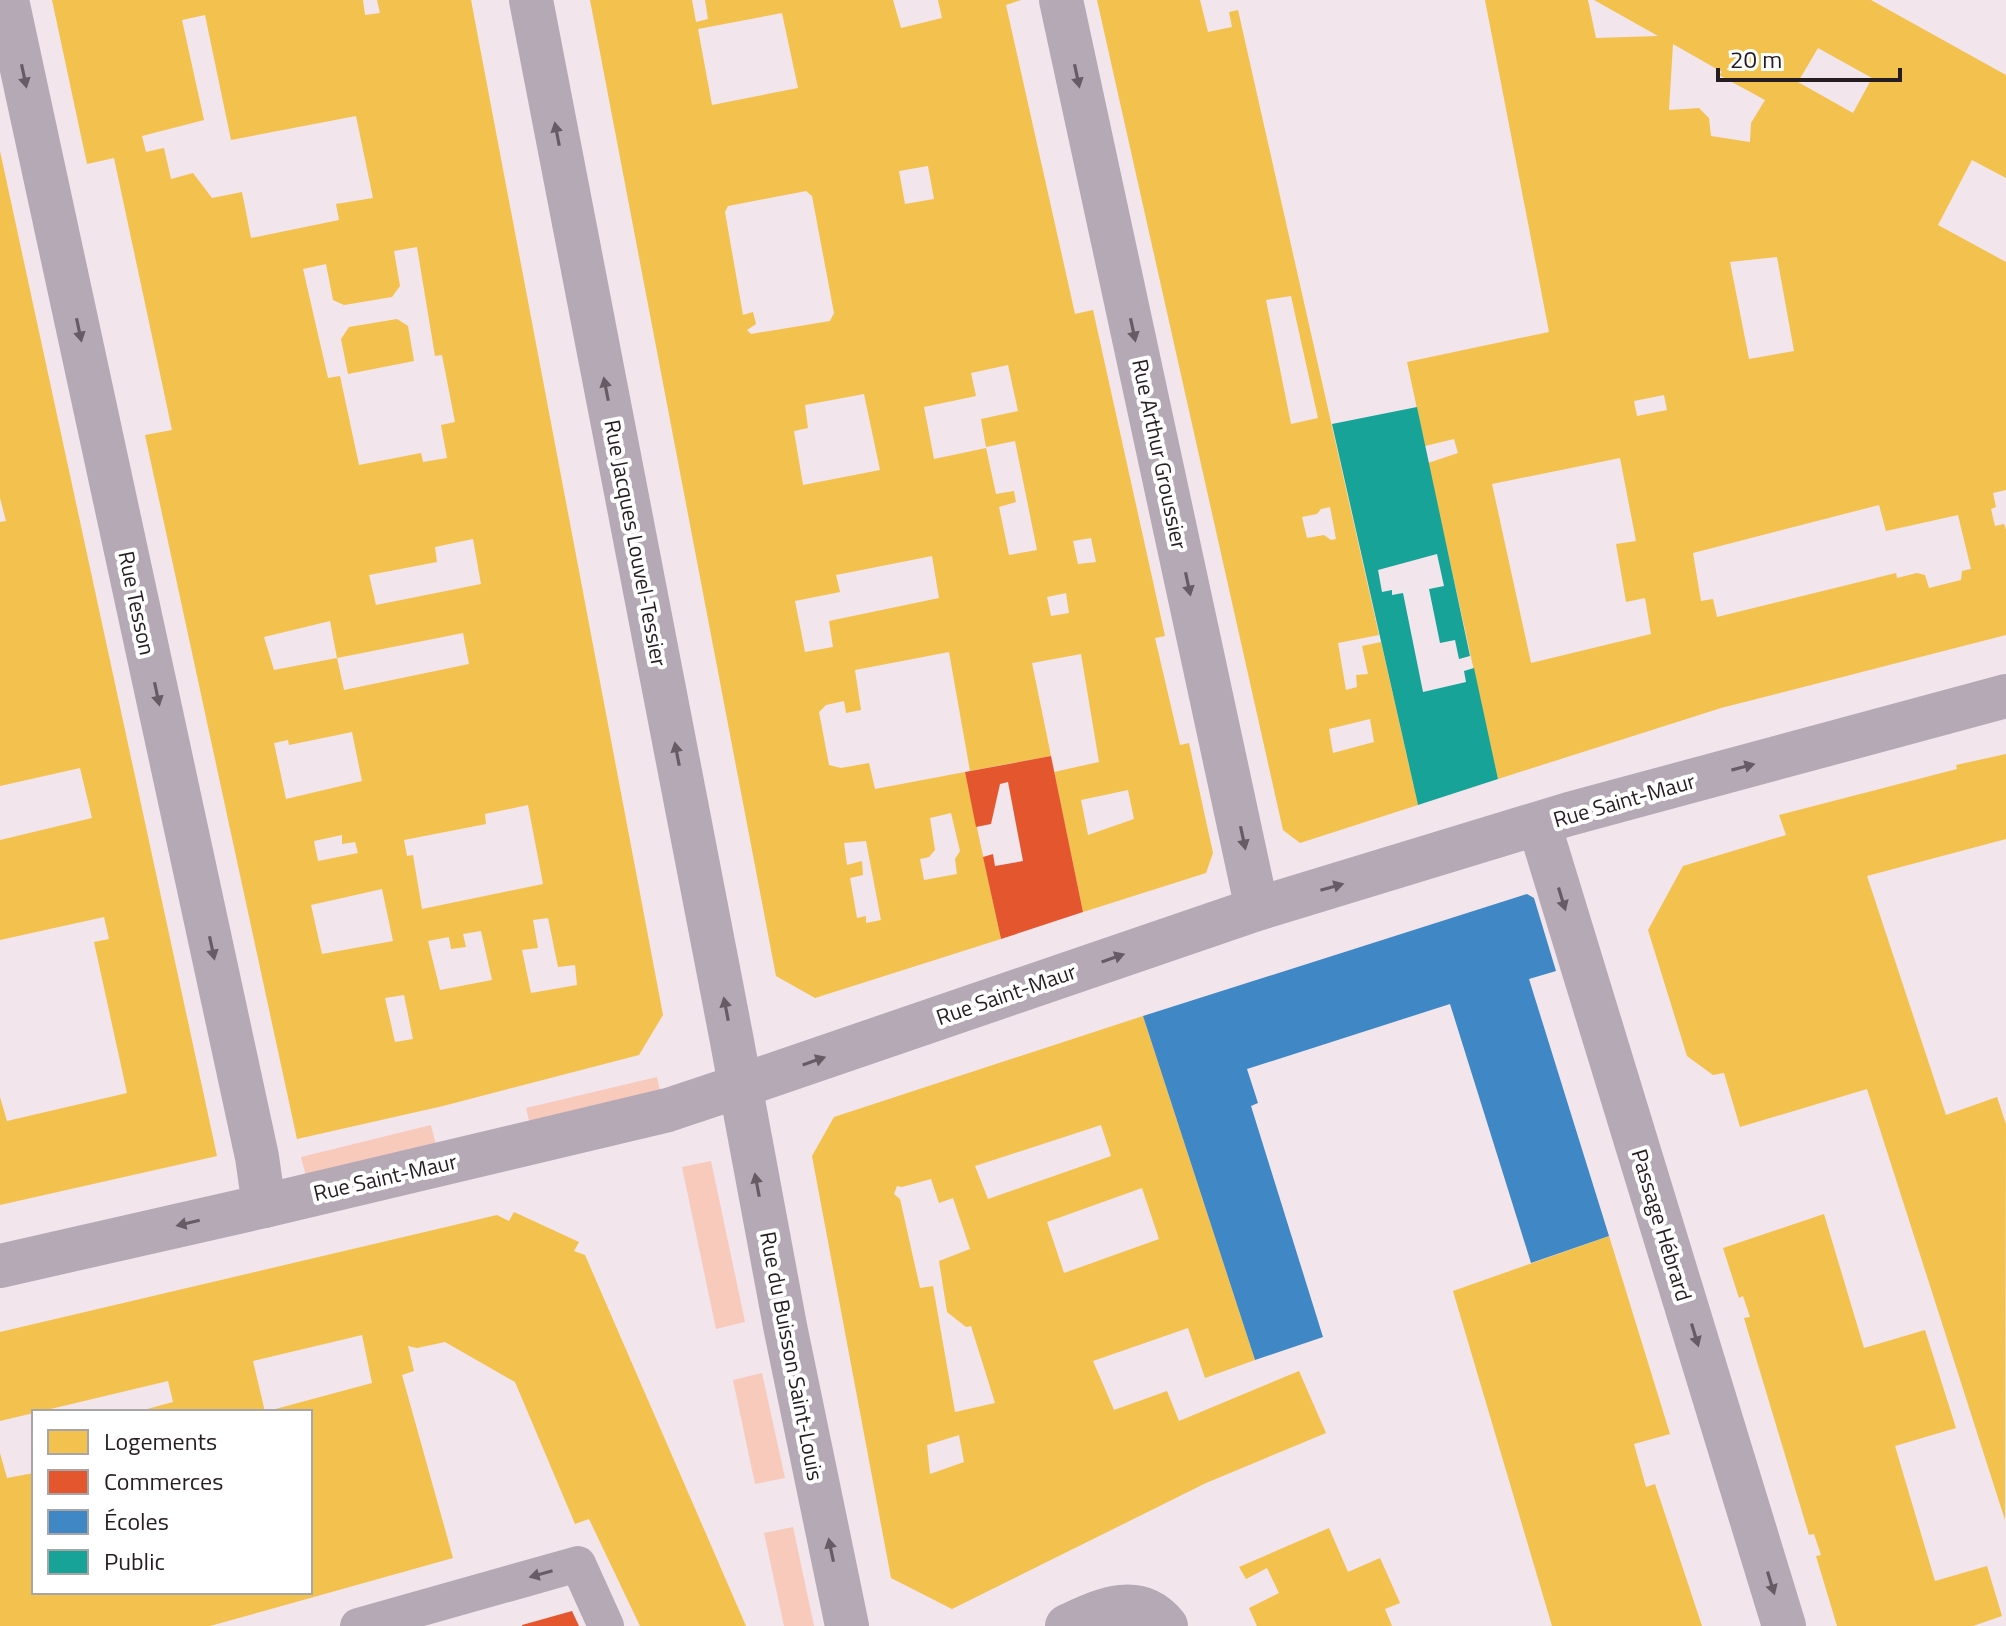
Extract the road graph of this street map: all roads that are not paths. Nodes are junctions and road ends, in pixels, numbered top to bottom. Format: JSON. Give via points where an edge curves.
{"nodes":[{"id":1,"x":7,"y":0,"type":"edge"},
{"id":2,"x":531,"y":0,"type":"edge"},
{"id":3,"x":1061,"y":0,"type":"edge"},
{"id":4,"x":2006,"y":696,"type":"edge"},
{"id":5,"x":1539,"y":824,"type":"junction"},
{"id":6,"x":1257,"y":909,"type":"junction"},
{"id":7,"x":740,"y":1086,"type":"junction"},
{"id":8,"x":264,"y":1206,"type":"junction"},
{"id":9,"x":0,"y":1266,"type":"edge"},
{"id":10,"x":358,"y":1626,"type":"edge"},
{"id":11,"x":606,"y":1626,"type":"edge"},
{"id":12,"x":847,"y":1626,"type":"edge"},
{"id":13,"x":1067,"y":1626,"type":"edge"},
{"id":14,"x":1166,"y":1626,"type":"edge"},
{"id":15,"x":1784,"y":1626,"type":"edge"}],
"edges":[{"from":1,"to":8,"type":"street","name":"Rue Tesson","one_way":true},
{"from":7,"to":2,"type":"street","name":"Rue Jacques Louvel-Tessier","one_way":true},
{"from":3,"to":6,"type":"street","name":"Rue Arthur Groussier","one_way":true},
{"from":5,"to":4,"type":"street","name":"Rue Saint-Maur","one_way":true},
{"from":6,"to":5,"type":"street","name":"Rue Saint-Maur","one_way":true},
{"from":5,"to":15,"type":"street","name":"Passage Hébrard","one_way":true},
{"from":7,"to":6,"type":"street","name":"Rue Saint-Maur","one_way":true},
{"from":7,"to":8,"type":"street","name":"Rue Saint-Maur","via":[[668,1110]]},
{"from":12,"to":7,"type":"street","name":"Rue du Buisson Saint-Louis","one_way":true},
{"from":8,"to":9,"type":"street","name":"Rue Saint-Maur","one_way":true},
{"from":11,"to":10,"type":"lane","one_way":true,"via":[[578,1564]]},
{"from":13,"to":14,"type":"street","via":[[1125,1605],[1146,1610]]}]}
